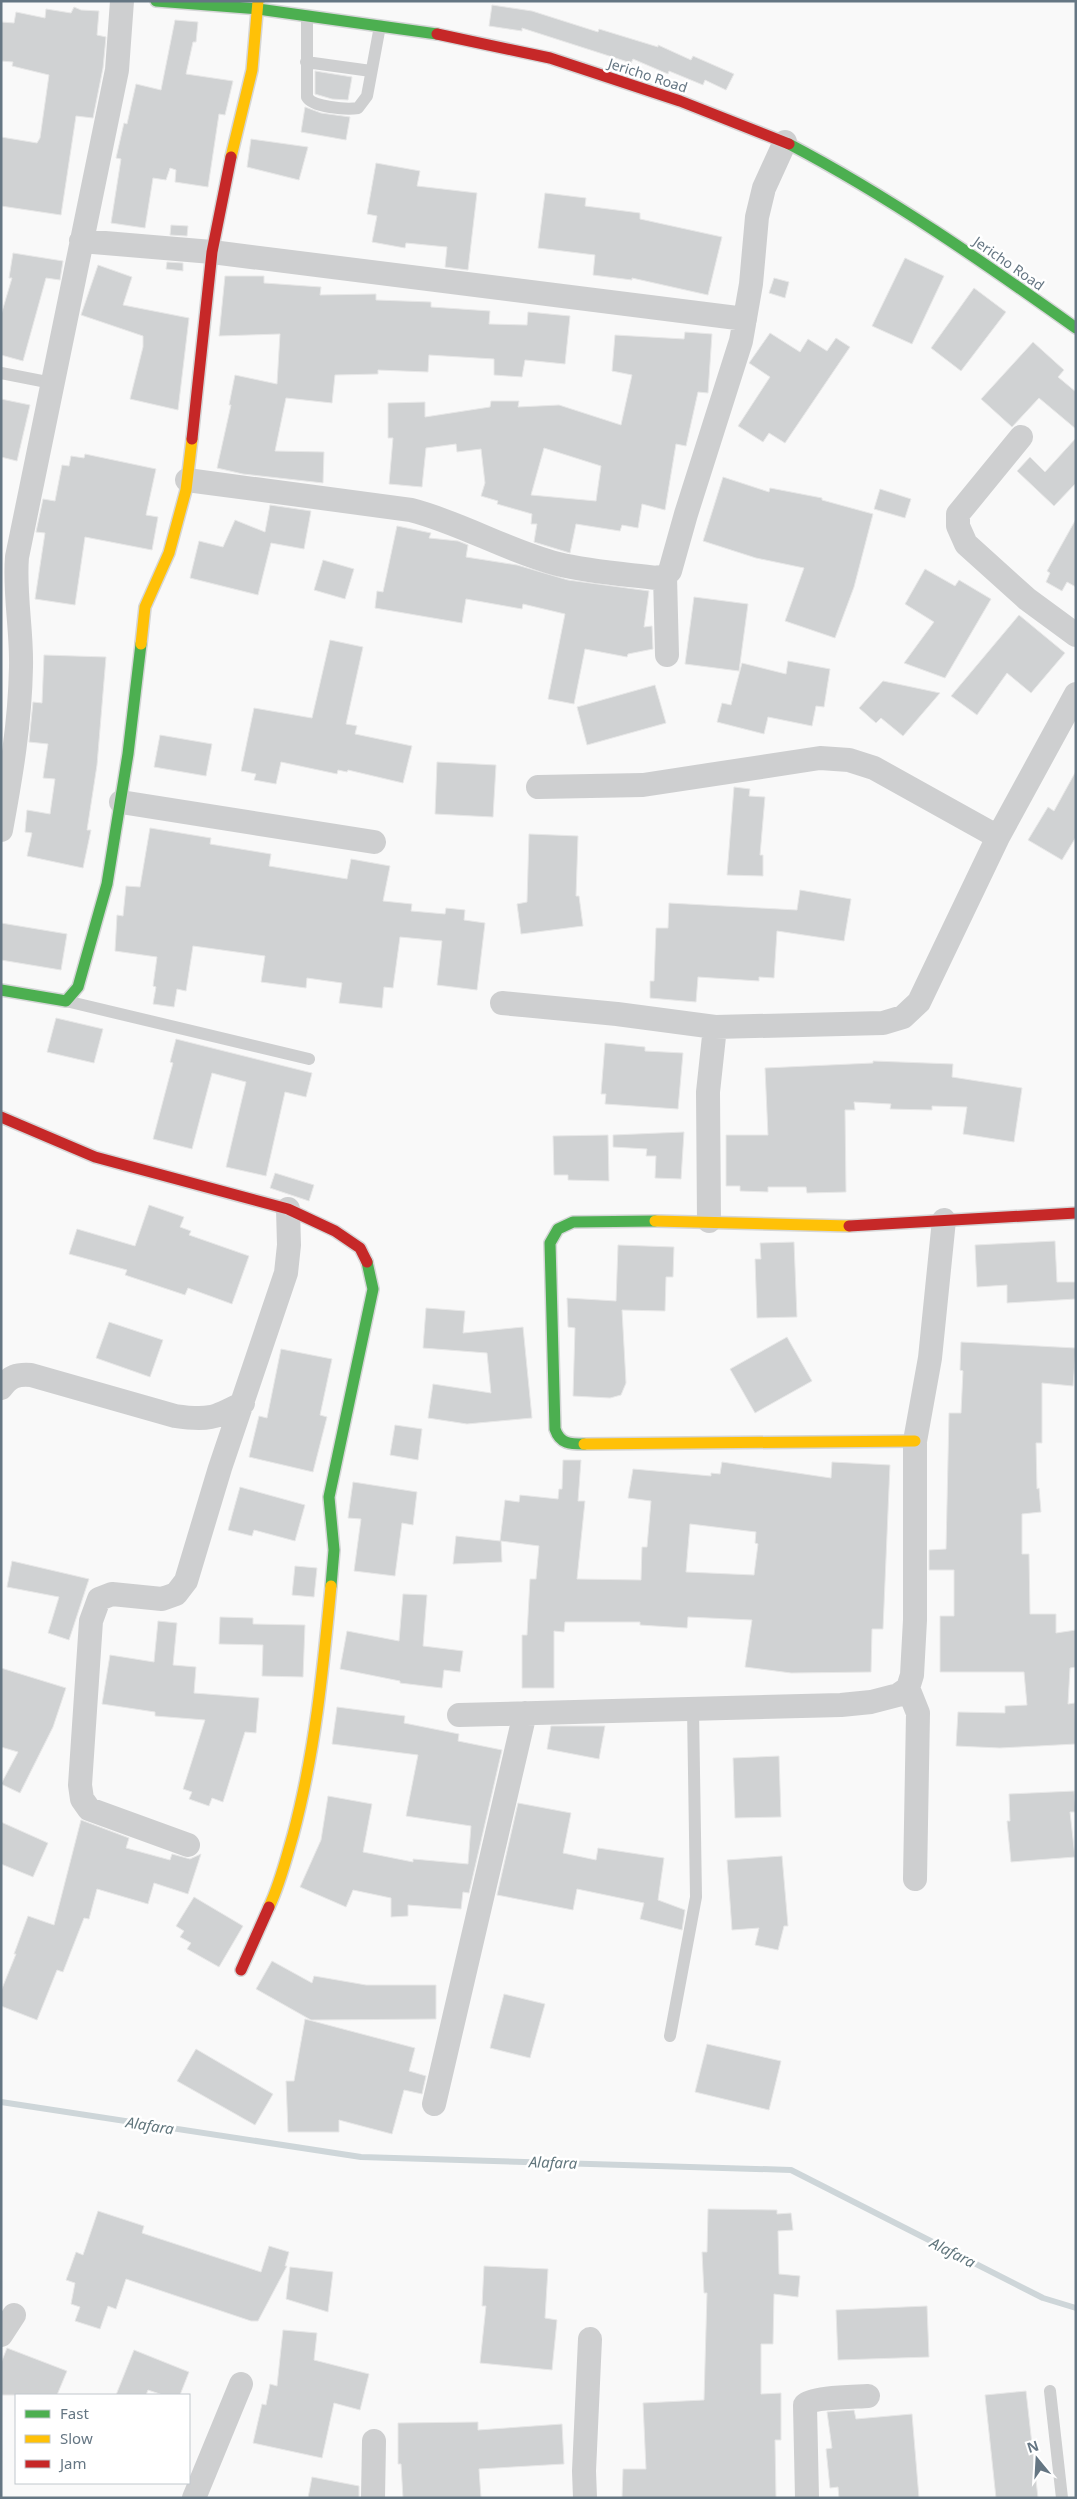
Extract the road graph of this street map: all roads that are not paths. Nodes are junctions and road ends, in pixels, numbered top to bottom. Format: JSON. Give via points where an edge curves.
{"nodes":[{"id":1,"x":122,"y":1,"type":"edge"},
{"id":2,"x":156,"y":1,"type":"edge"},
{"id":3,"x":258,"y":5,"type":"edge"},
{"id":4,"x":307,"y":16,"type":"junction"},
{"id":5,"x":380,"y":26,"type":"junction"},
{"id":6,"x":306,"y":62,"type":"junction"},
{"id":7,"x":371,"y":71,"type":"junction"},
{"id":8,"x":785,"y":142,"type":"junction"},
{"id":9,"x":81,"y":241,"type":"junction"},
{"id":10,"x":212,"y":252,"type":"junction"},
{"id":11,"x":745,"y":319,"type":"junction"},
{"id":12,"x":1076,"y":328,"type":"edge"},
{"id":13,"x":1,"y":373,"type":"edge"},
{"id":14,"x":52,"y":383,"type":"junction"},
{"id":15,"x":1022,"y":437,"type":"dead end"},
{"id":16,"x":187,"y":480,"type":"junction"},
{"id":17,"x":665,"y":576,"type":"junction"},
{"id":18,"x":8,"y":588,"type":"edge"},
{"id":19,"x":1076,"y":634,"type":"edge"},
{"id":20,"x":667,"y":655,"type":"dead end"},
{"id":21,"x":1076,"y":694,"type":"edge"},
{"id":22,"x":538,"y":787,"type":"dead end"},
{"id":23,"x":120,"y":802,"type":"junction"},
{"id":24,"x":1,"y":830,"type":"edge"},
{"id":25,"x":998,"y":837,"type":"junction"},
{"id":26,"x":374,"y":842,"type":"dead end"},
{"id":27,"x":1,"y":990,"type":"edge"},
{"id":28,"x":66,"y":1000,"type":"junction"},
{"id":29,"x":502,"y":1003,"type":"dead end"},
{"id":30,"x":715,"y":1027,"type":"junction"},
{"id":31,"x":309,"y":1059,"type":"dead end"},
{"id":32,"x":1,"y":1117,"type":"edge"},
{"id":33,"x":288,"y":1209,"type":"junction"},
{"id":34,"x":1076,"y":1213,"type":"edge"},
{"id":35,"x":944,"y":1220,"type":"junction"},
{"id":36,"x":708,"y":1221,"type":"junction"},
{"id":37,"x":1,"y":1388,"type":"edge"},
{"id":38,"x":243,"y":1403,"type":"junction"},
{"id":39,"x":915,"y":1441,"type":"junction"},
{"id":40,"x":908,"y":1688,"type":"junction"},
{"id":41,"x":693,"y":1710,"type":"junction"},
{"id":42,"x":525,"y":1713,"type":"junction"},
{"id":43,"x":459,"y":1715,"type":"dead end"},
{"id":44,"x":188,"y":1845,"type":"dead end"},
{"id":45,"x":915,"y":1880,"type":"dead end"},
{"id":46,"x":241,"y":1970,"type":"dead end"},
{"id":47,"x":670,"y":2036,"type":"dead end"},
{"id":48,"x":434,"y":2104,"type":"dead end"},
{"id":49,"x":14,"y":2315,"type":"dead end"},
{"id":50,"x":1,"y":2335,"type":"edge"},
{"id":51,"x":590,"y":2339,"type":"dead end"},
{"id":52,"x":241,"y":2384,"type":"dead end"},
{"id":53,"x":1050,"y":2391,"type":"dead end"},
{"id":54,"x":868,"y":2396,"type":"dead end"},
{"id":55,"x":374,"y":2441,"type":"dead end"},
{"id":56,"x":194,"y":2498,"type":"edge"},
{"id":57,"x":374,"y":2498,"type":"edge"},
{"id":58,"x":586,"y":2498,"type":"edge"},
{"id":59,"x":807,"y":2498,"type":"edge"},
{"id":60,"x":1062,"y":2498,"type":"edge"}],
"edges":[{"from":1,"to":9,"type":"street","via":[[116,70]]},
{"from":2,"to":3,"type":"street","name":"Jericho Road"},
{"from":3,"to":4,"type":"street","name":"Jericho Road"},
{"from":3,"to":10,"type":"street","via":[[252,70]]},
{"from":4,"to":5,"type":"street","name":"Jericho Road"},
{"from":4,"to":6,"type":"lane"},
{"from":5,"to":7,"type":"lane"},
{"from":5,"to":8,"type":"street","name":"Jericho Road","via":[[452,36],[550,58],[680,101]]},
{"from":6,"to":7,"type":"lane"},
{"from":6,"to":7,"type":"lane","via":[[309,101],[350,110],[363,104]]},
{"from":8,"to":11,"type":"street","via":[[764,188],[757,217]]},
{"from":8,"to":12,"type":"street","name":"Jericho Road","via":[[844,173],[965,250]]},
{"from":9,"to":10,"type":"street"},
{"from":9,"to":14,"type":"street"},
{"from":10,"to":11,"type":"street"},
{"from":10,"to":16,"type":"street"},
{"from":11,"to":17,"type":"street","via":[[670,571]]},
{"from":13,"to":14,"type":"lane"},
{"from":14,"to":18,"type":"street"},
{"from":15,"to":19,"type":"street","via":[[958,514],[958,526],[966,544],[1027,599]]},
{"from":16,"to":17,"type":"street","via":[[411,510],[559,564],[657,578]]},
{"from":16,"to":23,"type":"street","via":[[170,552],[145,607]]},
{"from":17,"to":20,"type":"street"},
{"from":18,"to":24,"type":"street","via":[[21,630],[18,733]]},
{"from":21,"to":25,"type":"street"},
{"from":22,"to":25,"type":"street","via":[[643,785],[820,758],[848,760],[874,768]]},
{"from":23,"to":26,"type":"street"},
{"from":23,"to":28,"type":"street","via":[[104,893],[78,987]]},
{"from":25,"to":30,"type":"street","via":[[919,1002],[903,1017],[883,1023]]},
{"from":27,"to":28,"type":"street"},
{"from":28,"to":31,"type":"lane"},
{"from":29,"to":30,"type":"street"},
{"from":30,"to":36,"type":"street","via":[[708,1092]]},
{"from":32,"to":33,"type":"street","via":[[95,1157]]},
{"from":33,"to":38,"type":"street","via":[[286,1272]]},
{"from":33,"to":46,"type":"street","via":[[335,1231],[360,1248],[368,1264],[372,1289],[328,1497],[334,1550],[321,1696],[300,1808],[279,1886]]},
{"from":34,"to":35,"type":"street"},
{"from":35,"to":36,"type":"street","via":[[842,1226]]},
{"from":35,"to":39,"type":"street","via":[[930,1358]]},
{"from":36,"to":39,"type":"street","via":[[573,1222],[553,1232],[550,1243],[554,1421],[558,1439],[569,1444]]},
{"from":37,"to":38,"type":"street","via":[[8,1379],[19,1374],[31,1374],[198,1420],[214,1418]]},
{"from":38,"to":44,"type":"street","via":[[186,1582],[176,1594],[162,1599],[105,1596],[99,1599],[91,1621],[80,1785],[82,1799],[89,1809]]},
{"from":39,"to":40,"type":"street","via":[[915,1620],[912,1675]]},
{"from":40,"to":41,"type":"street","via":[[898,1695],[871,1702]]},
{"from":40,"to":45,"type":"street","via":[[918,1713]]},
{"from":41,"to":42,"type":"street"},
{"from":41,"to":47,"type":"lane","via":[[696,1897]]},
{"from":42,"to":43,"type":"street"},
{"from":42,"to":48,"type":"street"},
{"from":49,"to":50,"type":"street"},
{"from":51,"to":58,"type":"street","via":[[584,2471]]},
{"from":52,"to":56,"type":"street"},
{"from":53,"to":60,"type":"lane"},
{"from":54,"to":59,"type":"street","via":[[818,2400],[804,2405]]},
{"from":55,"to":57,"type":"street"}]}
